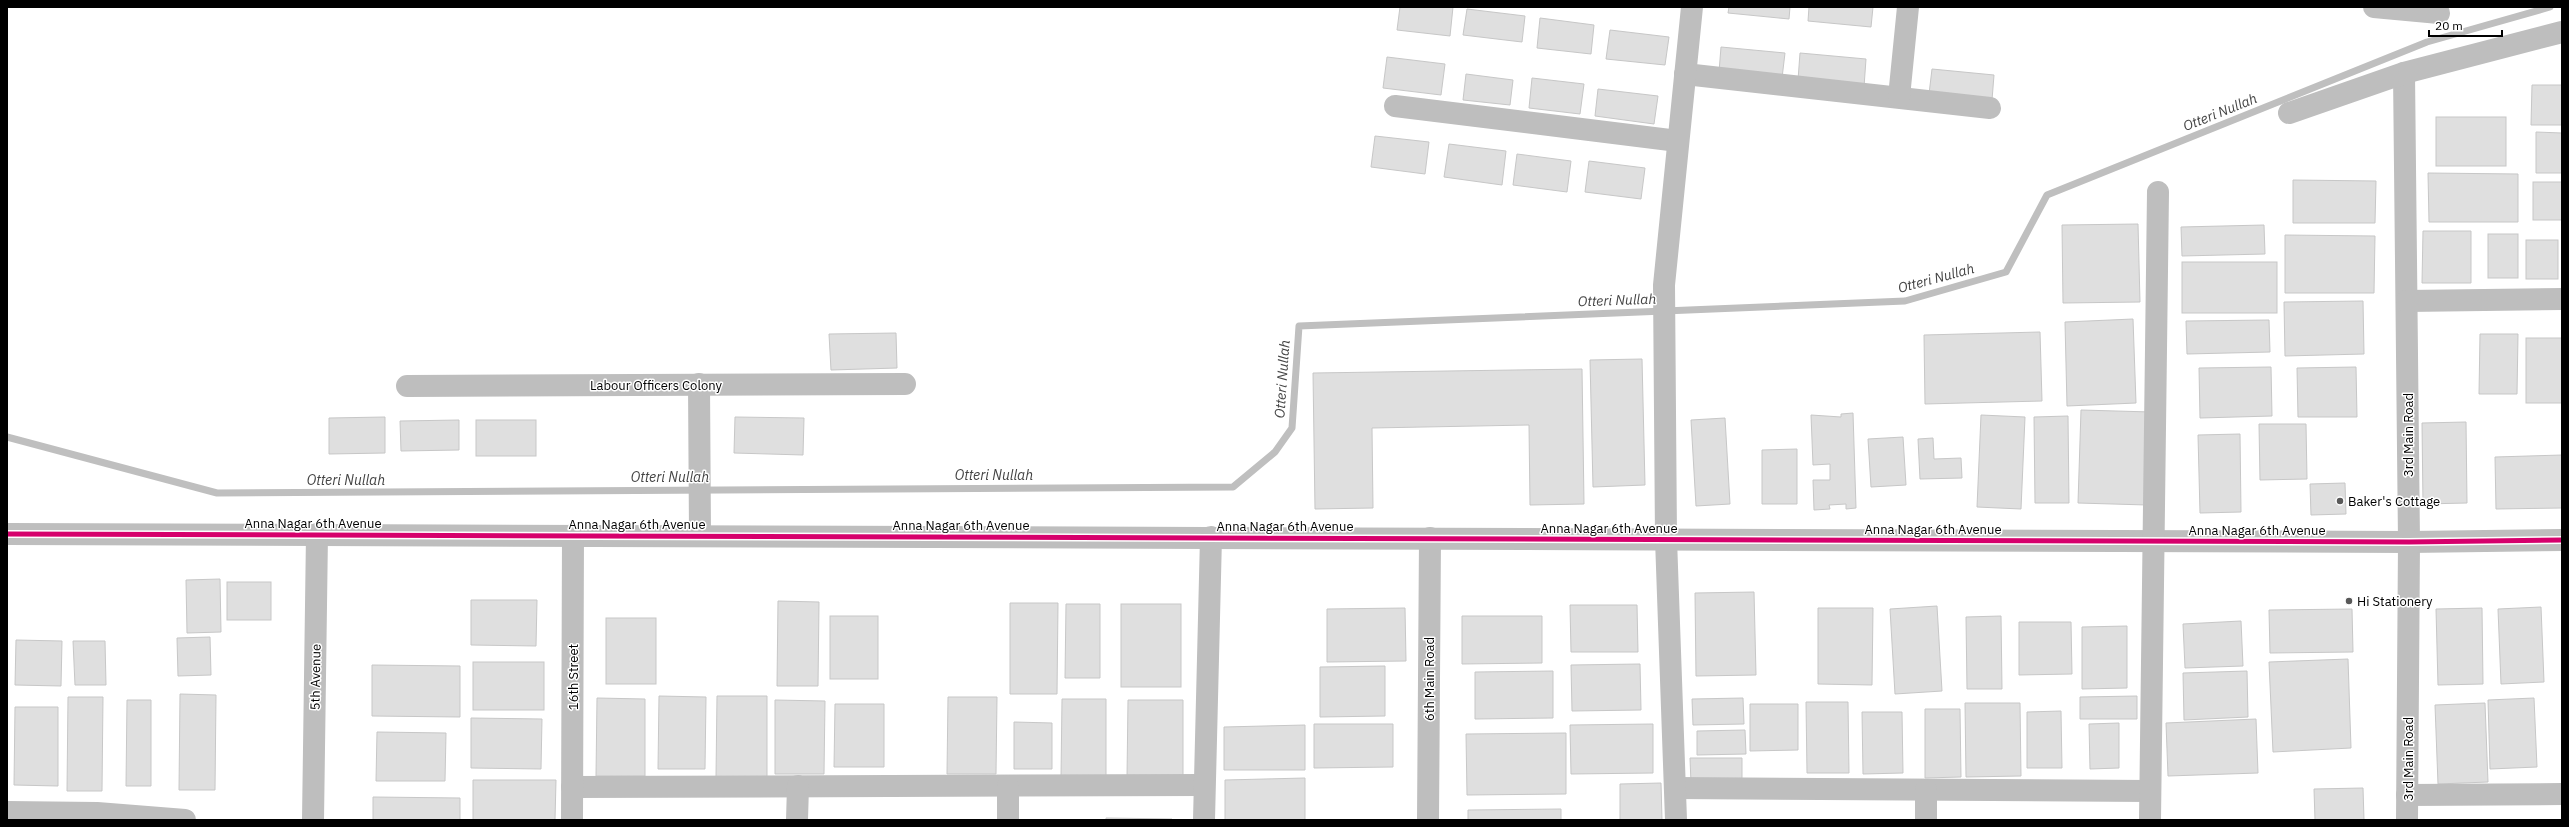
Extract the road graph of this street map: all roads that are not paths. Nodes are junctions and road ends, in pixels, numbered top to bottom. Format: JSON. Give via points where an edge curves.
{"nodes":[{"id":1,"x":1692,"y":7,"type":"edge"},
{"id":2,"x":1908,"y":7,"type":"edge"},
{"id":3,"x":2374,"y":7,"type":"edge"},
{"id":4,"x":2439,"y":13,"type":"dead end"},
{"id":5,"x":2562,"y":32,"type":"edge"},
{"id":6,"x":2404,"y":73,"type":"junction"},
{"id":7,"x":1685,"y":74,"type":"junction"},
{"id":8,"x":1899,"y":97,"type":"junction"},
{"id":9,"x":1395,"y":106,"type":"dead end"},
{"id":10,"x":1990,"y":108,"type":"dead end"},
{"id":11,"x":2289,"y":113,"type":"dead end"},
{"id":12,"x":1678,"y":141,"type":"junction"},
{"id":13,"x":2158,"y":192,"type":"dead end"},
{"id":14,"x":2562,"y":299,"type":"edge"},
{"id":15,"x":2407,"y":301,"type":"junction"},
{"id":16,"x":700,"y":384,"type":"junction"},
{"id":17,"x":905,"y":384,"type":"dead end"},
{"id":18,"x":407,"y":386,"type":"dead end"},
{"id":19,"x":7,"y":534,"type":"edge"},
{"id":20,"x":317,"y":534,"type":"junction"},
{"id":21,"x":573,"y":535,"type":"junction"},
{"id":22,"x":700,"y":535,"type":"junction"},
{"id":23,"x":1211,"y":537,"type":"junction"},
{"id":24,"x":1430,"y":538,"type":"junction"},
{"id":25,"x":1666,"y":539,"type":"junction"},
{"id":26,"x":2153,"y":540,"type":"junction"},
{"id":27,"x":2562,"y":540,"type":"edge"},
{"id":28,"x":2409,"y":542,"type":"junction"},
{"id":29,"x":1204,"y":785,"type":"junction"},
{"id":30,"x":798,"y":786,"type":"junction"},
{"id":31,"x":1008,"y":786,"type":"junction"},
{"id":32,"x":572,"y":787,"type":"junction"},
{"id":33,"x":1676,"y":788,"type":"junction"},
{"id":34,"x":1926,"y":790,"type":"junction"},
{"id":35,"x":2150,"y":791,"type":"junction"},
{"id":36,"x":2562,"y":794,"type":"edge"},
{"id":37,"x":2407,"y":795,"type":"junction"},
{"id":38,"x":7,"y":812,"type":"edge"},
{"id":39,"x":97,"y":817,"type":"edge"},
{"id":40,"x":185,"y":820,"type":"edge"},
{"id":41,"x":313,"y":820,"type":"edge"},
{"id":42,"x":572,"y":820,"type":"edge"},
{"id":43,"x":797,"y":820,"type":"edge"},
{"id":44,"x":1008,"y":820,"type":"edge"},
{"id":45,"x":1204,"y":820,"type":"edge"},
{"id":46,"x":1428,"y":820,"type":"edge"},
{"id":47,"x":1676,"y":820,"type":"edge"},
{"id":48,"x":1926,"y":820,"type":"edge"},
{"id":49,"x":2150,"y":820,"type":"edge"},
{"id":50,"x":2407,"y":820,"type":"edge"}],
"edges":[{"from":1,"to":7,"type":"street"},
{"from":2,"to":8,"type":"street"},
{"from":3,"to":4,"type":"street"},
{"from":5,"to":6,"type":"street"},
{"from":6,"to":11,"type":"street"},
{"from":6,"to":15,"type":"street","name":"3rd Main Road"},
{"from":7,"to":8,"type":"street"},
{"from":7,"to":12,"type":"street"},
{"from":8,"to":10,"type":"street"},
{"from":9,"to":12,"type":"street"},
{"from":12,"to":25,"type":"street","via":[[1664,285]]},
{"from":13,"to":26,"type":"street"},
{"from":14,"to":15,"type":"street"},
{"from":15,"to":28,"type":"street","name":"3rd Main Road"},
{"from":16,"to":17,"type":"street","name":"Labour Officers Colony"},
{"from":16,"to":18,"type":"street","name":"Labour Officers Colony"},
{"from":16,"to":22,"type":"street"},
{"from":19,"to":20,"type":"street","name":"Anna Nagar 6th Avenue"},
{"from":20,"to":21,"type":"street","name":"Anna Nagar 6th Avenue"},
{"from":20,"to":41,"type":"street","name":"5th Avenue"},
{"from":21,"to":22,"type":"street","name":"Anna Nagar 6th Avenue"},
{"from":21,"to":32,"type":"street","name":"16th Street"},
{"from":22,"to":23,"type":"street","name":"Anna Nagar 6th Avenue"},
{"from":23,"to":24,"type":"street","name":"Anna Nagar 6th Avenue"},
{"from":23,"to":29,"type":"street"},
{"from":24,"to":25,"type":"street","name":"Anna Nagar 6th Avenue"},
{"from":24,"to":46,"type":"street","name":"6th Main Road"},
{"from":25,"to":26,"type":"street","name":"Anna Nagar 6th Avenue"},
{"from":25,"to":33,"type":"street"},
{"from":26,"to":28,"type":"street","name":"Anna Nagar 6th Avenue"},
{"from":26,"to":35,"type":"street"},
{"from":27,"to":28,"type":"street","name":"Anna Nagar 6th Avenue"},
{"from":28,"to":37,"type":"street","name":"3rd Main Road"},
{"from":29,"to":31,"type":"street"},
{"from":29,"to":45,"type":"street"},
{"from":30,"to":31,"type":"street"},
{"from":30,"to":32,"type":"street"},
{"from":30,"to":43,"type":"street"},
{"from":31,"to":44,"type":"street"},
{"from":32,"to":42,"type":"street","name":"16th Street"},
{"from":33,"to":34,"type":"street"},
{"from":33,"to":47,"type":"street"},
{"from":34,"to":35,"type":"street"},
{"from":34,"to":48,"type":"street"},
{"from":35,"to":49,"type":"street"},
{"from":36,"to":37,"type":"street"},
{"from":37,"to":50,"type":"street","name":"3rd Main Road"},
{"from":38,"to":39,"type":"street"},
{"from":39,"to":40,"type":"street"}]}
